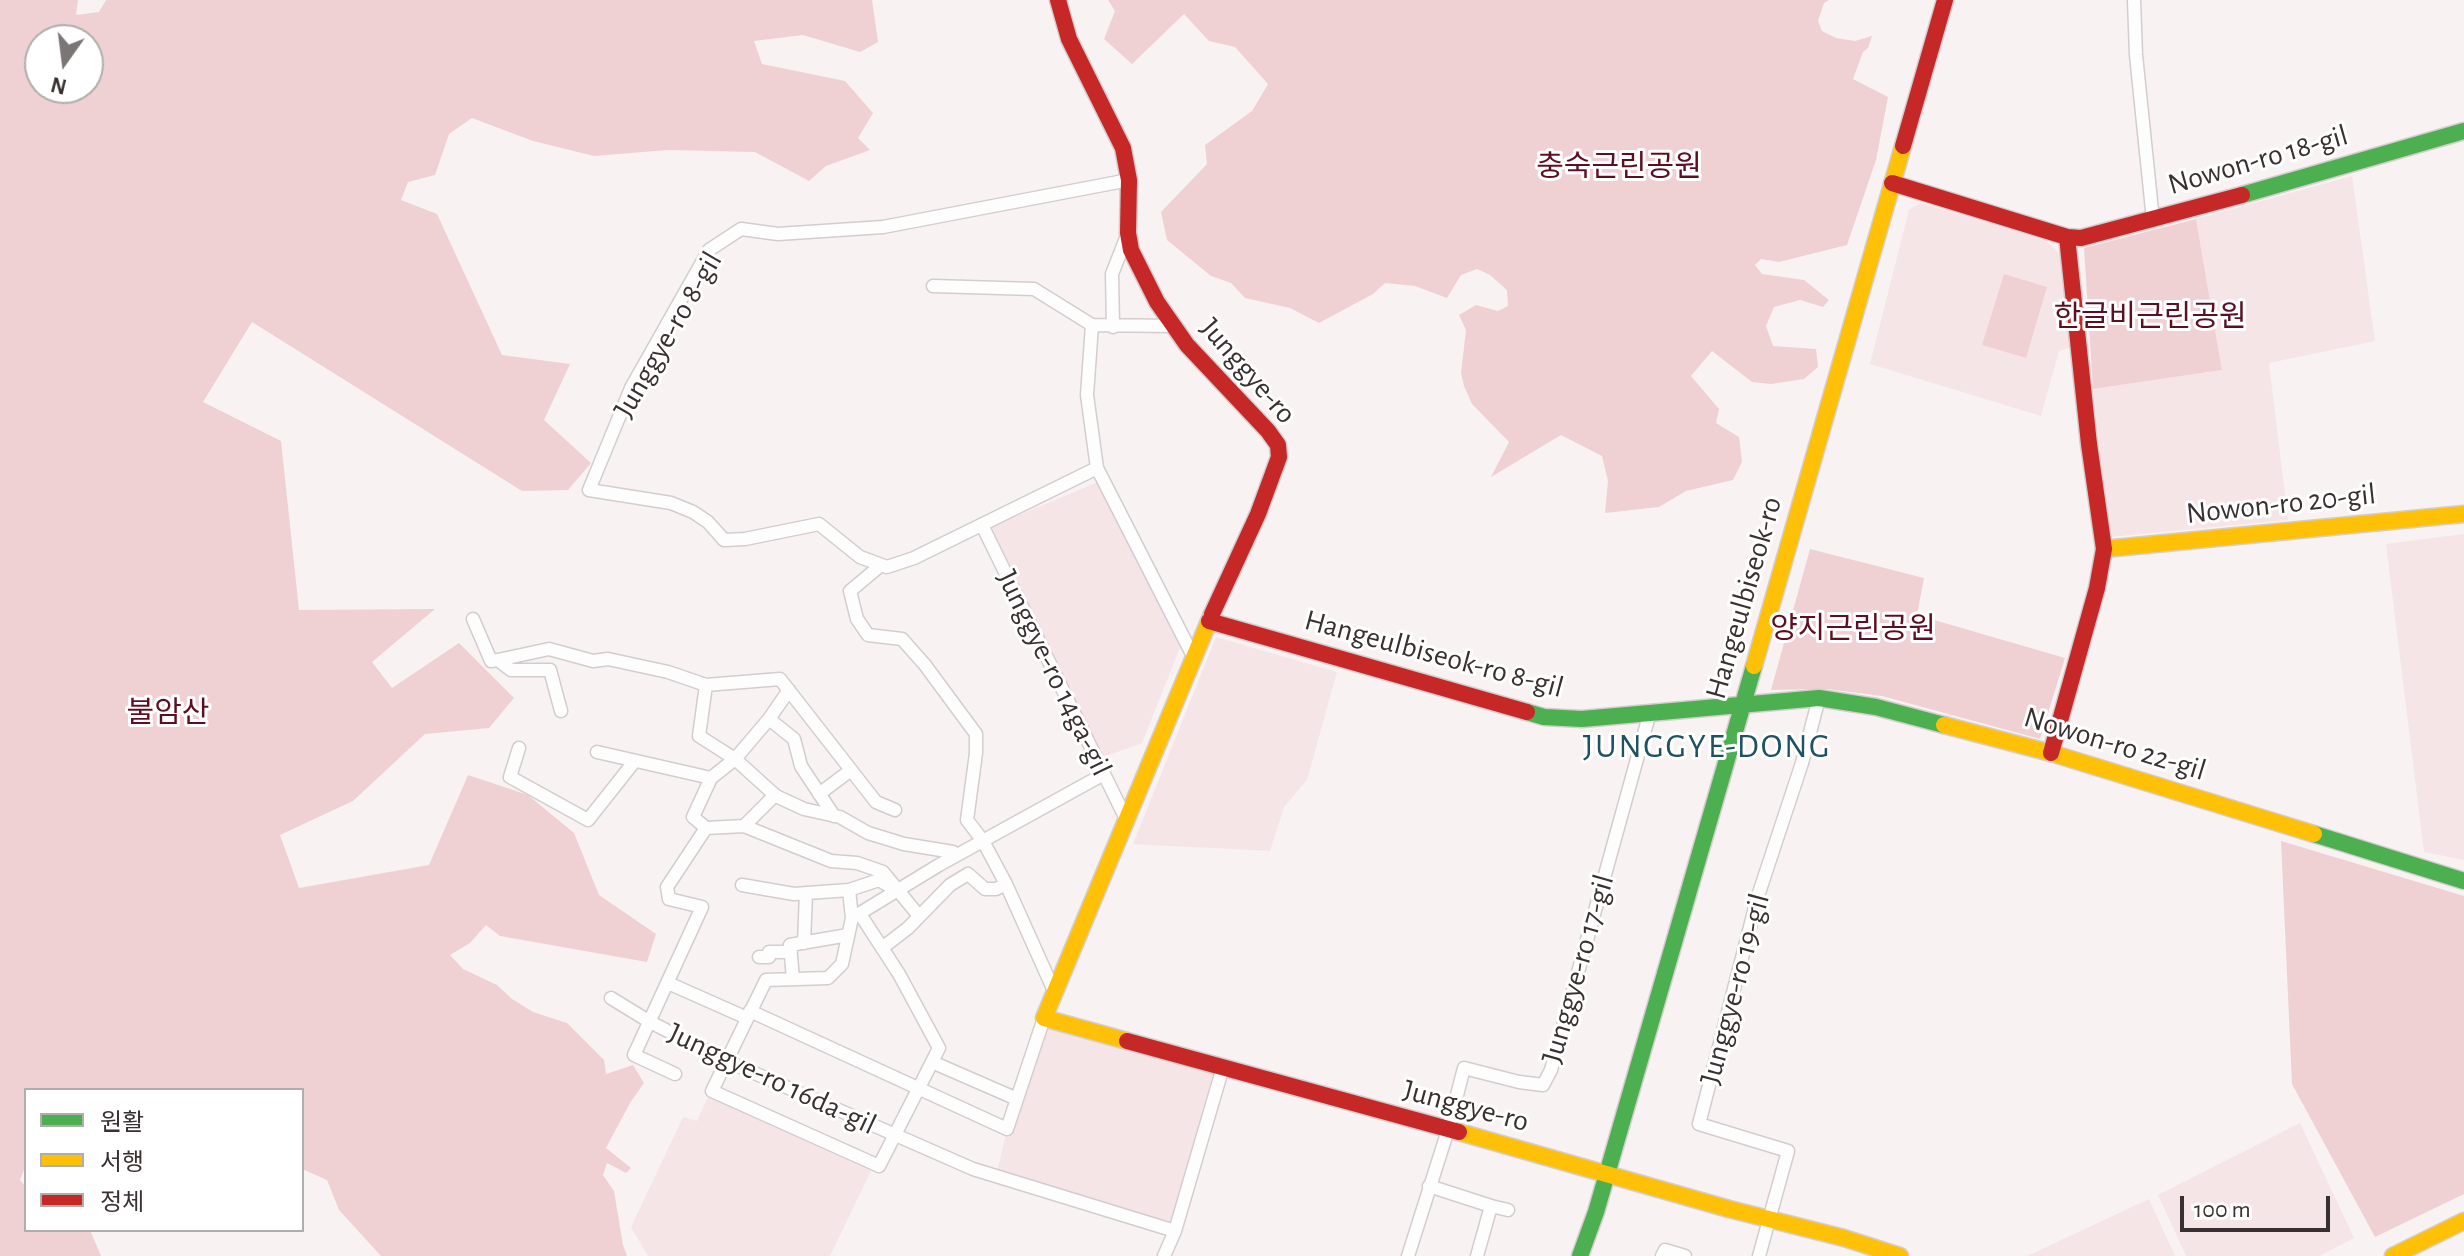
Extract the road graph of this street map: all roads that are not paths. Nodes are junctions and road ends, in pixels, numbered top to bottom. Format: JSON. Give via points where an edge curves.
{"nodes":[{"id":1,"x":1058,"y":0,"type":"edge"},
{"id":2,"x":1945,"y":0,"type":"edge"},
{"id":3,"x":2134,"y":0,"type":"edge"},
{"id":4,"x":2464,"y":131,"type":"edge"},
{"id":5,"x":1129,"y":180,"type":"junction"},
{"id":6,"x":1892,"y":183,"type":"junction"},
{"id":7,"x":2153,"y":220,"type":"junction"},
{"id":8,"x":1128,"y":233,"type":"junction"},
{"id":9,"x":2067,"y":237,"type":"junction"},
{"id":10,"x":933,"y":286,"type":"dead end"},
{"id":11,"x":1092,"y":325,"type":"junction"},
{"id":12,"x":1173,"y":326,"type":"junction"},
{"id":13,"x":1113,"y":327,"type":"junction"},
{"id":14,"x":1097,"y":468,"type":"junction"},
{"id":15,"x":2464,"y":514,"type":"edge"},
{"id":16,"x":982,"y":525,"type":"junction"},
{"id":17,"x":2104,"y":549,"type":"junction"},
{"id":18,"x":880,"y":566,"type":"junction"},
{"id":19,"x":473,"y":619,"type":"dead end"},
{"id":20,"x":1209,"y":621,"type":"junction"},
{"id":21,"x":1194,"y":658,"type":"junction"},
{"id":22,"x":498,"y":660,"type":"junction"},
{"id":23,"x":706,"y":685,"type":"junction"},
{"id":24,"x":789,"y":690,"type":"junction"},
{"id":25,"x":1819,"y":698,"type":"junction"},
{"id":26,"x":1743,"y":703,"type":"junction"},
{"id":27,"x":561,"y":711,"type":"dead end"},
{"id":28,"x":1650,"y":712,"type":"junction"},
{"id":29,"x":769,"y":719,"type":"junction"},
{"id":30,"x":519,"y":748,"type":"dead end"},
{"id":31,"x":597,"y":752,"type":"dead end"},
{"id":32,"x":2051,"y":753,"type":"junction"},
{"id":33,"x":735,"y":759,"type":"junction"},
{"id":34,"x":634,"y":762,"type":"junction"},
{"id":35,"x":851,"y":770,"type":"junction"},
{"id":36,"x":1104,"y":774,"type":"junction"},
{"id":37,"x":711,"y":778,"type":"junction"},
{"id":38,"x":819,"y":794,"type":"junction"},
{"id":39,"x":775,"y":795,"type":"junction"},
{"id":40,"x":895,"y":810,"type":"dead end"},
{"id":41,"x":834,"y":816,"type":"junction"},
{"id":42,"x":1127,"y":821,"type":"junction"},
{"id":43,"x":744,"y":826,"type":"junction"},
{"id":44,"x":706,"y":828,"type":"junction"},
{"id":45,"x":983,"y":841,"type":"junction"},
{"id":46,"x":957,"y":855,"type":"junction"},
{"id":47,"x":2464,"y":881,"type":"edge"},
{"id":48,"x":1006,"y":884,"type":"junction"},
{"id":49,"x":742,"y":885,"type":"dead end"},
{"id":50,"x":849,"y":890,"type":"junction"},
{"id":51,"x":897,"y":891,"type":"junction"},
{"id":52,"x":806,"y":893,"type":"junction"},
{"id":53,"x":856,"y":916,"type":"junction"},
{"id":54,"x":919,"y":916,"type":"junction"},
{"id":55,"x":848,"y":935,"type":"junction"},
{"id":56,"x":804,"y":943,"type":"junction"},
{"id":57,"x":882,"y":948,"type":"junction"},
{"id":58,"x":791,"y":952,"type":"junction"},
{"id":59,"x":759,"y":957,"type":"dead end"},
{"id":60,"x":793,"y":979,"type":"junction"},
{"id":61,"x":668,"y":983,"type":"junction"},
{"id":62,"x":1055,"y":993,"type":"junction"},
{"id":63,"x":611,"y":998,"type":"dead end"},
{"id":64,"x":748,"y":1015,"type":"junction"},
{"id":65,"x":1044,"y":1018,"type":"junction"},
{"id":66,"x":650,"y":1022,"type":"junction"},
{"id":67,"x":727,"y":1061,"type":"junction"},
{"id":68,"x":932,"y":1062,"type":"junction"},
{"id":69,"x":1223,"y":1067,"type":"junction"},
{"id":70,"x":675,"y":1074,"type":"dead end"},
{"id":71,"x":919,"y":1089,"type":"junction"},
{"id":72,"x":1017,"y":1099,"type":"junction"},
{"id":73,"x":1448,"y":1130,"type":"junction"},
{"id":74,"x":895,"y":1136,"type":"junction"},
{"id":75,"x":1606,"y":1172,"type":"junction"},
{"id":76,"x":1429,"y":1186,"type":"junction"},
{"id":77,"x":1491,"y":1206,"type":"junction"},
{"id":78,"x":1508,"y":1210,"type":"dead end"},
{"id":79,"x":1770,"y":1219,"type":"junction"},
{"id":80,"x":2464,"y":1221,"type":"edge"},
{"id":81,"x":1175,"y":1231,"type":"junction"},
{"id":82,"x":1164,"y":1256,"type":"edge"},
{"id":83,"x":1408,"y":1256,"type":"edge"},
{"id":84,"x":1477,"y":1256,"type":"edge"},
{"id":85,"x":1580,"y":1256,"type":"edge"},
{"id":86,"x":1662,"y":1256,"type":"edge"},
{"id":87,"x":1685,"y":1256,"type":"edge"},
{"id":88,"x":1759,"y":1256,"type":"edge"},
{"id":89,"x":1900,"y":1256,"type":"edge"},
{"id":90,"x":2393,"y":1256,"type":"edge"}],
"edges":[{"from":1,"to":5,"type":"street","name":"Junggye-ro","via":[[1069,39],[1123,148]]},
{"from":2,"to":6,"type":"street","name":"Hangeulbiseok-ro"},
{"from":3,"to":7,"type":"street"},
{"from":4,"to":7,"type":"street","name":"Nowon-ro 18-gil"},
{"from":5,"to":8,"type":"street","name":"Junggye-ro"},
{"from":5,"to":18,"type":"street","name":"Junggye-ro 8-gil","via":[[883,227],[778,234],[741,229],[709,250],[631,388],[589,490],[671,503],[708,522],[724,540],[819,524]]},
{"from":6,"to":9,"type":"street"},
{"from":6,"to":26,"type":"street","name":"Hangeulbiseok-ro"},
{"from":7,"to":9,"type":"street","name":"Nowon-ro 18-gil","via":[[2096,236]]},
{"from":8,"to":12,"type":"street","name":"Junggye-ro","via":[[1131,250]]},
{"from":8,"to":13,"type":"street","name":"Junggye-ro","via":[[1112,274]]},
{"from":9,"to":17,"type":"street"},
{"from":10,"to":11,"type":"street","via":[[1034,289]]},
{"from":11,"to":13,"type":"street"},
{"from":11,"to":14,"type":"street","via":[[1087,395]]},
{"from":12,"to":13,"type":"street"},
{"from":12,"to":20,"type":"street","name":"Junggye-ro","via":[[1278,445],[1277,464],[1258,514]]},
{"from":14,"to":16,"type":"street"},
{"from":14,"to":21,"type":"street"},
{"from":15,"to":17,"type":"street","name":"Nowon-ro 20-gil"},
{"from":16,"to":18,"type":"street","via":[[908,561]]},
{"from":16,"to":36,"type":"street","name":"Junggye-ro 14ga-gil"},
{"from":17,"to":32,"type":"street"},
{"from":18,"to":45,"type":"street","via":[[850,591],[857,619],[868,635],[902,639],[976,734],[967,820]]},
{"from":19,"to":22,"type":"street","via":[[491,661]]},
{"from":20,"to":21,"type":"street","name":"Junggye-ro"},
{"from":20,"to":28,"type":"street","name":"Hangeulbiseok-ro 8-gil","via":[[1544,717]]},
{"from":21,"to":42,"type":"street","name":"Junggye-ro"},
{"from":22,"to":23,"type":"street","via":[[549,649],[668,672]]},
{"from":22,"to":27,"type":"street","via":[[511,670],[550,670]]},
{"from":23,"to":24,"type":"street","via":[[780,679]]},
{"from":23,"to":33,"type":"street","via":[[699,736]]},
{"from":24,"to":29,"type":"street"},
{"from":24,"to":35,"type":"street"},
{"from":25,"to":26,"type":"street","name":"Nowon-ro 22-gil"},
{"from":25,"to":32,"type":"street","name":"Nowon-ro 22-gil"},
{"from":25,"to":79,"type":"street","name":"Junggye-ro 19-gil","via":[[1758,896],[1699,1124],[1788,1151]]},
{"from":26,"to":28,"type":"street","name":"Hangeulbiseok-ro 8-gil"},
{"from":26,"to":75,"type":"street","name":"Hangeulbiseok-ro"},
{"from":28,"to":73,"type":"street","name":"Junggye-ro 17-gil","via":[[1551,1070],[1543,1085],[1464,1068]]},
{"from":29,"to":33,"type":"street"},
{"from":29,"to":38,"type":"street","via":[[794,739],[801,766]]},
{"from":30,"to":34,"type":"street","via":[[510,777],[588,820]]},
{"from":31,"to":34,"type":"street"},
{"from":32,"to":47,"type":"street","name":"Nowon-ro 22-gil"},
{"from":33,"to":37,"type":"street"},
{"from":33,"to":39,"type":"street"},
{"from":34,"to":37,"type":"street"},
{"from":35,"to":38,"type":"street"},
{"from":35,"to":40,"type":"street","via":[[876,802]]},
{"from":36,"to":42,"type":"street","name":"Junggye-ro 14ga-gil"},
{"from":36,"to":45,"type":"street"},
{"from":37,"to":44,"type":"street","via":[[693,817]]},
{"from":38,"to":41,"type":"street"},
{"from":39,"to":41,"type":"street"},
{"from":39,"to":43,"type":"street"},
{"from":41,"to":46,"type":"street","via":[[868,833]]},
{"from":42,"to":62,"type":"street","name":"Junggye-ro"},
{"from":43,"to":44,"type":"street"},
{"from":43,"to":51,"type":"street","via":[[831,861],[883,872]]},
{"from":44,"to":61,"type":"street","via":[[667,887],[669,899],[702,907]]},
{"from":45,"to":46,"type":"street"},
{"from":45,"to":48,"type":"street"},
{"from":46,"to":51,"type":"street"},
{"from":48,"to":54,"type":"street","via":[[985,889],[968,874]]},
{"from":48,"to":62,"type":"street"},
{"from":49,"to":52,"type":"street"},
{"from":50,"to":51,"type":"street","via":[[879,880]]},
{"from":50,"to":52,"type":"street"},
{"from":50,"to":53,"type":"street"},
{"from":51,"to":53,"type":"street"},
{"from":51,"to":54,"type":"street"},
{"from":52,"to":56,"type":"street"},
{"from":53,"to":55,"type":"street"},
{"from":53,"to":57,"type":"street"},
{"from":54,"to":57,"type":"street"},
{"from":55,"to":56,"type":"street"},
{"from":55,"to":60,"type":"street","via":[[842,964],[828,978]]},
{"from":56,"to":58,"type":"street","via":[[790,945]]},
{"from":57,"to":68,"type":"street","via":[[939,1048]]},
{"from":58,"to":59,"type":"street"},
{"from":58,"to":60,"type":"street"},
{"from":60,"to":64,"type":"street","via":[[766,980]]},
{"from":61,"to":64,"type":"street"},
{"from":61,"to":66,"type":"street"},
{"from":62,"to":65,"type":"street","name":"Junggye-ro"},
{"from":63,"to":66,"type":"street","name":"Junggye-ro 16da-gil"},
{"from":64,"to":67,"type":"street"},
{"from":64,"to":71,"type":"street"},
{"from":65,"to":69,"type":"street","name":"Junggye-ro"},
{"from":65,"to":72,"type":"street"},
{"from":66,"to":67,"type":"street","name":"Junggye-ro 16da-gil"},
{"from":66,"to":70,"type":"street","name":"Junggye-ro 16da-gil","via":[[634,1055]]},
{"from":67,"to":74,"type":"street","name":"Junggye-ro 16da-gil"},
{"from":67,"to":74,"type":"street","via":[[712,1091],[879,1166]]},
{"from":68,"to":71,"type":"street"},
{"from":68,"to":72,"type":"street"},
{"from":69,"to":73,"type":"street","name":"Junggye-ro"},
{"from":69,"to":81,"type":"street"},
{"from":71,"to":72,"type":"street","via":[[1007,1129]]},
{"from":71,"to":74,"type":"street"},
{"from":73,"to":75,"type":"street","name":"Junggye-ro"},
{"from":73,"to":76,"type":"street"},
{"from":74,"to":81,"type":"street","name":"Junggye-ro 16da-gil","via":[[973,1169]]},
{"from":75,"to":79,"type":"street","name":"Junggye-ro"},
{"from":75,"to":85,"type":"street","name":"Hangeulbiseok-ro"},
{"from":76,"to":77,"type":"street"},
{"from":76,"to":83,"type":"street"},
{"from":77,"to":78,"type":"street"},
{"from":77,"to":84,"type":"street"},
{"from":79,"to":88,"type":"street"},
{"from":79,"to":89,"type":"street","name":"Junggye-ro"},
{"from":80,"to":90,"type":"street"},
{"from":81,"to":82,"type":"street"},
{"from":86,"to":87,"type":"street","via":[[1665,1250]]}]}
